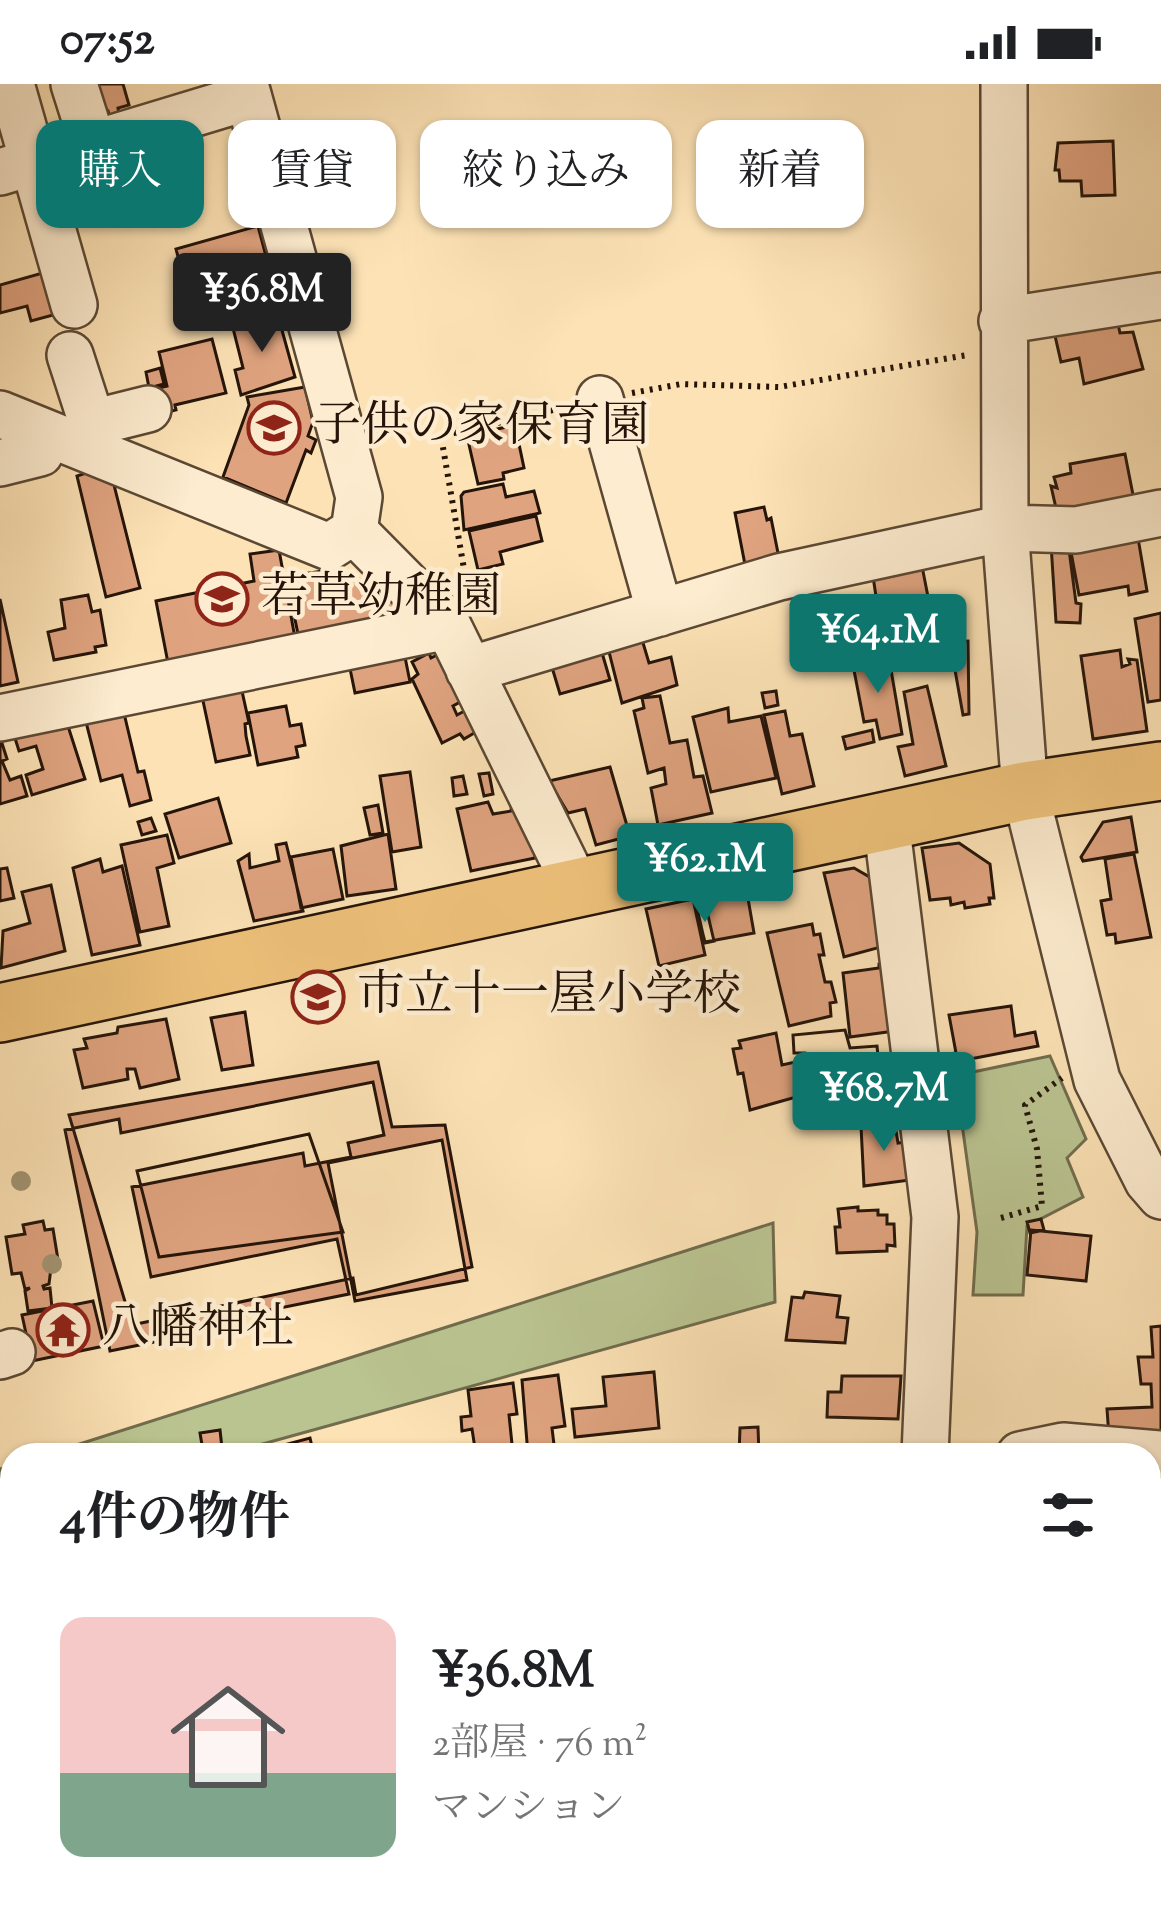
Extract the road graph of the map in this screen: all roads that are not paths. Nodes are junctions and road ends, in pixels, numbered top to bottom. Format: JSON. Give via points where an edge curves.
{"nodes":[{"id":1,"x":11,"y":84,"type":"edge"},
{"id":2,"x":74,"y":84,"type":"edge"},
{"id":3,"x":1004,"y":84,"type":"edge"},
{"id":4,"x":246,"y":90,"type":"edge"},
{"id":5,"x":85,"y":120,"type":"edge"},
{"id":6,"x":161,"y":120,"type":"edge"},
{"id":7,"x":16,"y":167,"type":"edge"},
{"id":8,"x":1161,"y":296,"type":"edge"},
{"id":9,"x":74,"y":305,"type":"dead end"},
{"id":10,"x":1002,"y":321,"type":"junction"},
{"id":11,"x":70,"y":355,"type":"dead end"},
{"id":12,"x":600,"y":399,"type":"road end"},
{"id":13,"x":148,"y":409,"type":"dead end"},
{"id":14,"x":0,"y":414,"type":"edge"},
{"id":15,"x":75,"y":434,"type":"junction"},
{"id":16,"x":0,"y":464,"type":"edge"},
{"id":17,"x":1161,"y":513,"type":"edge"},
{"id":18,"x":1005,"y":528,"type":"junction"},
{"id":19,"x":354,"y":531,"type":"junction"},
{"id":20,"x":660,"y":613,"type":"junction"},
{"id":21,"x":448,"y":626,"type":"junction"},
{"id":22,"x":469,"y":670,"type":"junction"},
{"id":23,"x":0,"y":718,"type":"edge"},
{"id":24,"x":1161,"y":771,"type":"edge"},
{"id":25,"x":1025,"y":791,"type":"junction"},
{"id":26,"x":886,"y":821,"type":"junction"},
{"id":27,"x":576,"y":886,"type":"junction"},
{"id":28,"x":0,"y":1013,"type":"edge"},
{"id":29,"x":1161,"y":1196,"type":"edge"},
{"id":30,"x":926,"y":1443,"type":"edge"}],
"edges":[{"from":1,"to":7,"type":"street"},
{"from":2,"to":5,"type":"street"},
{"from":3,"to":10,"type":"street"},
{"from":4,"to":6,"type":"street"},
{"from":4,"to":19,"type":"street","via":[[359,496]]},
{"from":7,"to":9,"type":"street"},
{"from":8,"to":10,"type":"street"},
{"from":10,"to":18,"type":"street"},
{"from":11,"to":15,"type":"street"},
{"from":12,"to":20,"type":"street"},
{"from":13,"to":15,"type":"street"},
{"from":14,"to":15,"type":"street"},
{"from":15,"to":16,"type":"street"},
{"from":15,"to":19,"type":"street","via":[[328,547]]},
{"from":17,"to":18,"type":"street","via":[[1076,530]]},
{"from":18,"to":20,"type":"street","via":[[779,577]]},
{"from":18,"to":25,"type":"street"},
{"from":19,"to":21,"type":"street"},
{"from":20,"to":22,"type":"street"},
{"from":21,"to":22,"type":"street"},
{"from":21,"to":23,"type":"street"},
{"from":22,"to":27,"type":"street"},
{"from":24,"to":25,"type":"main road"},
{"from":25,"to":26,"type":"main road"},
{"from":25,"to":29,"type":"street","via":[[1094,1067]]},
{"from":26,"to":27,"type":"main road"},
{"from":26,"to":30,"type":"street","via":[[935,1217]]},
{"from":27,"to":28,"type":"main road"}]}
